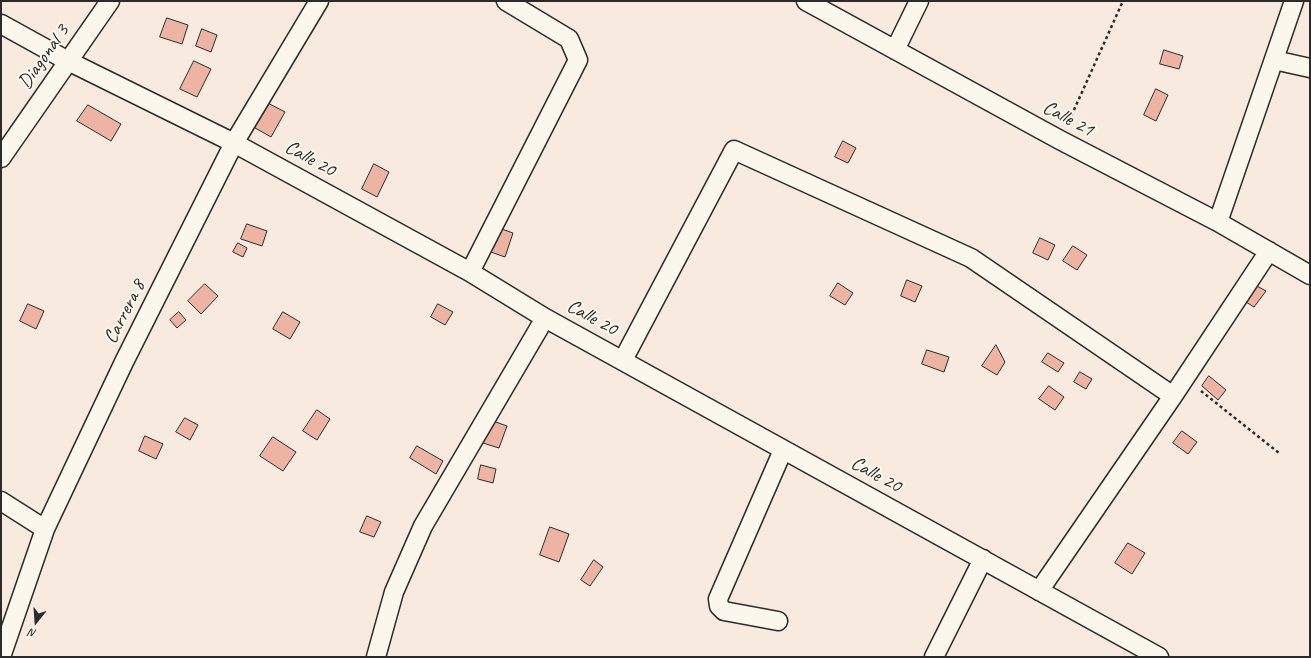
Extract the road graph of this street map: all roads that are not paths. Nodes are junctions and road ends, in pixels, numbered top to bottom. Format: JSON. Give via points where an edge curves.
{"nodes":[{"id":1,"x":110,"y":1,"type":"edge"},
{"id":2,"x":319,"y":1,"type":"edge"},
{"id":3,"x":506,"y":1,"type":"edge"},
{"id":4,"x":806,"y":1,"type":"edge"},
{"id":5,"x":919,"y":1,"type":"edge"},
{"id":6,"x":1294,"y":1,"type":"edge"},
{"id":7,"x":1,"y":24,"type":"edge"},
{"id":8,"x":895,"y":50,"type":"junction"},
{"id":9,"x":1274,"y":60,"type":"junction"},
{"id":10,"x":68,"y":61,"type":"junction"},
{"id":11,"x":1310,"y":68,"type":"edge"},
{"id":12,"x":234,"y":143,"type":"junction"},
{"id":13,"x":1,"y":158,"type":"edge"},
{"id":14,"x":1218,"y":222,"type":"junction"},
{"id":15,"x":1269,"y":251,"type":"junction"},
{"id":16,"x":470,"y":272,"type":"junction"},
{"id":17,"x":1310,"y":276,"type":"edge"},
{"id":18,"x":545,"y":318,"type":"junction"},
{"id":19,"x":623,"y":360,"type":"junction"},
{"id":20,"x":1173,"y":396,"type":"junction"},
{"id":21,"x":783,"y":450,"type":"junction"},
{"id":22,"x":1,"y":501,"type":"edge"},
{"id":23,"x":45,"y":529,"type":"junction"},
{"id":24,"x":983,"y":559,"type":"junction"},
{"id":25,"x":1039,"y":591,"type":"junction"},
{"id":26,"x":778,"y":621,"type":"dead end"},
{"id":27,"x":1,"y":657,"type":"edge"},
{"id":28,"x":376,"y":657,"type":"edge"},
{"id":29,"x":934,"y":657,"type":"edge"},
{"id":30,"x":1159,"y":657,"type":"edge"}],
"edges":[{"from":1,"to":10,"type":"street","name":"Diagonal 3"},
{"from":2,"to":12,"type":"street","name":"Carrera 8"},
{"from":3,"to":16,"type":"street","via":[[569,39],[578,60]]},
{"from":4,"to":8,"type":"street","name":"Calle 21"},
{"from":5,"to":8,"type":"street"},
{"from":6,"to":9,"type":"street"},
{"from":7,"to":10,"type":"street","name":"Calle 20"},
{"from":8,"to":14,"type":"street","name":"Calle 21"},
{"from":9,"to":11,"type":"street"},
{"from":9,"to":14,"type":"street"},
{"from":10,"to":12,"type":"street","name":"Calle 20"},
{"from":10,"to":13,"type":"street","name":"Diagonal 3"},
{"from":12,"to":16,"type":"street","name":"Calle 20"},
{"from":12,"to":23,"type":"street","name":"Carrera 8","via":[[124,362]]},
{"from":14,"to":15,"type":"street","name":"Calle 21"},
{"from":15,"to":17,"type":"street","name":"Calle 21"},
{"from":15,"to":20,"type":"street"},
{"from":16,"to":18,"type":"street","name":"Calle 20"},
{"from":18,"to":19,"type":"street","name":"Calle 20"},
{"from":18,"to":28,"type":"street","via":[[422,526],[394,592]]},
{"from":19,"to":20,"type":"street","via":[[734,150],[971,258]]},
{"from":19,"to":21,"type":"street","name":"Calle 20"},
{"from":20,"to":25,"type":"street"},
{"from":21,"to":24,"type":"street","name":"Calle 20"},
{"from":21,"to":26,"type":"street","via":[[718,599],[719,606],[724,611]]},
{"from":22,"to":23,"type":"street"},
{"from":23,"to":27,"type":"street","name":"Carrera 8"},
{"from":24,"to":25,"type":"street","name":"Calle 20"},
{"from":24,"to":29,"type":"street"},
{"from":25,"to":30,"type":"street","name":"Calle 20"}]}
